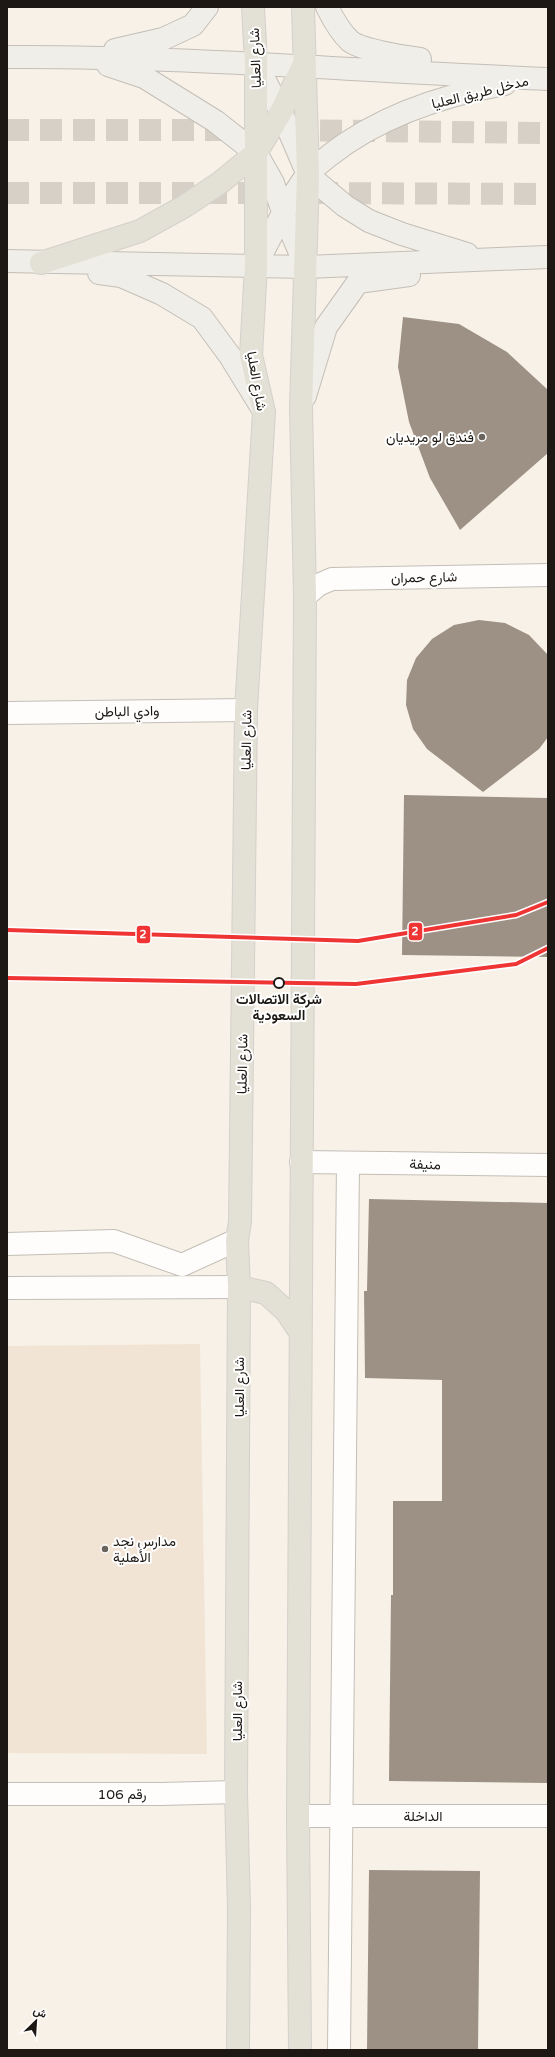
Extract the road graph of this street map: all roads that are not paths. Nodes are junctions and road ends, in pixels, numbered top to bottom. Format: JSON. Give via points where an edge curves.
{"nodes":[{"id":1,"x":207,"y":7,"type":"edge"},
{"id":2,"x":253,"y":7,"type":"edge"},
{"id":3,"x":303,"y":7,"type":"edge"},
{"id":4,"x":328,"y":7,"type":"edge"},
{"id":5,"x":7,"y":57,"type":"edge"},
{"id":6,"x":84,"y":57,"type":"junction"},
{"id":7,"x":256,"y":63,"type":"junction"},
{"id":8,"x":304,"y":65,"type":"junction"},
{"id":9,"x":542,"y":78,"type":"edge"},
{"id":10,"x":281,"y":112,"type":"junction"},
{"id":11,"x":256,"y":153,"type":"junction"},
{"id":12,"x":308,"y":175,"type":"junction"},
{"id":13,"x":284,"y":215,"type":"junction"},
{"id":14,"x":548,"y":257,"type":"edge"},
{"id":15,"x":7,"y":261,"type":"edge"},
{"id":16,"x":41,"y":263,"type":"junction"},
{"id":17,"x":256,"y":265,"type":"junction"},
{"id":18,"x":306,"y":267,"type":"junction"},
{"id":19,"x":301,"y":408,"type":"junction"},
{"id":20,"x":264,"y":412,"type":"junction"},
{"id":21,"x":548,"y":574,"type":"edge"},
{"id":22,"x":305,"y":596,"type":"junction"},
{"id":23,"x":246,"y":710,"type":"junction"},
{"id":24,"x":7,"y":713,"type":"edge"},
{"id":25,"x":301,"y":1162,"type":"junction"},
{"id":26,"x":348,"y":1163,"type":"junction"},
{"id":27,"x":548,"y":1165,"type":"edge"},
{"id":28,"x":237,"y":1240,"type":"junction"},
{"id":29,"x":7,"y":1244,"type":"edge"},
{"id":30,"x":239,"y":1287,"type":"junction"},
{"id":31,"x":7,"y":1288,"type":"edge"},
{"id":32,"x":300,"y":1332,"type":"junction"},
{"id":33,"x":236,"y":1792,"type":"junction"},
{"id":34,"x":7,"y":1794,"type":"edge"},
{"id":35,"x":298,"y":1816,"type":"junction"},
{"id":36,"x":341,"y":1816,"type":"junction"},
{"id":37,"x":548,"y":1816,"type":"edge"},
{"id":38,"x":238,"y":2050,"type":"edge"},
{"id":39,"x":300,"y":2050,"type":"edge"},
{"id":40,"x":339,"y":2050,"type":"edge"}],
"edges":[{"from":1,"to":6,"type":"main road","via":[[193,24],[163,39]]},
{"from":2,"to":7,"type":"main road","name":"شارع العليا"},
{"from":3,"to":8,"type":"main road"},
{"from":4,"to":9,"type":"main road","via":[[334,20],[351,42],[386,54]]},
{"from":5,"to":6,"type":"main road"},
{"from":6,"to":7,"type":"main road"},
{"from":6,"to":11,"type":"main road","via":[[144,77],[216,122]]},
{"from":7,"to":8,"type":"main road"},
{"from":7,"to":10,"type":"main road"},
{"from":7,"to":11,"type":"main road","name":"شارع العليا"},
{"from":8,"to":9,"type":"main road"},
{"from":8,"to":10,"type":"main road"},
{"from":8,"to":12,"type":"main road"},
{"from":9,"to":12,"type":"main road","name":"مدخل طريق العليا","via":[[449,97],[391,119],[345,143]]},
{"from":10,"to":11,"type":"main road"},
{"from":10,"to":12,"type":"main road"},
{"from":11,"to":13,"type":"main road","via":[[273,183]]},
{"from":11,"to":16,"type":"main road","via":[[185,206],[140,231]]},
{"from":11,"to":17,"type":"main road","name":"شارع العليا"},
{"from":12,"to":13,"type":"main road","name":"مدخل طريق العليا"},
{"from":12,"to":14,"type":"main road","via":[[345,206],[369,221],[402,234],[467,254]]},
{"from":12,"to":18,"type":"main road"},
{"from":13,"to":17,"type":"main road","name":"مدخل طريق العليا"},
{"from":13,"to":18,"type":"main road"},
{"from":14,"to":18,"type":"main road"},
{"from":14,"to":19,"type":"main road","via":[[358,282],[326,327]]},
{"from":15,"to":16,"type":"main road"},
{"from":16,"to":17,"type":"main road"},
{"from":16,"to":20,"type":"main road","via":[[121,276],[162,294],[202,318],[230,356]]},
{"from":17,"to":18,"type":"main road"},
{"from":17,"to":20,"type":"main road","name":"شارع العليا","via":[[251,355]]},
{"from":18,"to":19,"type":"main road"},
{"from":19,"to":22,"type":"main road"},
{"from":20,"to":23,"type":"main road","name":"شارع العليا"},
{"from":21,"to":22,"type":"street","name":"شارع حمران","via":[[332,579],[318,585]]},
{"from":22,"to":25,"type":"main road"},
{"from":23,"to":24,"type":"street","name":"وادي الباطن"},
{"from":23,"to":28,"type":"main road","name":"شارع العليا","via":[[240,1222]]},
{"from":25,"to":26,"type":"street","name":"منيفة"},
{"from":25,"to":32,"type":"main road"},
{"from":26,"to":27,"type":"street","name":"منيفة"},
{"from":26,"to":36,"type":"street"},
{"from":28,"to":29,"type":"street","via":[[182,1265],[114,1241]]},
{"from":28,"to":30,"type":"main road","name":"شارع العليا"},
{"from":30,"to":31,"type":"street"},
{"from":30,"to":32,"type":"main road","via":[[266,1293],[286,1311]]},
{"from":30,"to":33,"type":"main road","name":"شارع العليا"},
{"from":32,"to":35,"type":"main road"},
{"from":33,"to":34,"type":"street","name":"رقم 106"},
{"from":33,"to":38,"type":"main road","name":"شارع العليا","via":[[239,1908]]},
{"from":35,"to":36,"type":"street","name":"الداخلة"},
{"from":35,"to":39,"type":"main road"},
{"from":36,"to":37,"type":"street","name":"الداخلة"},
{"from":36,"to":40,"type":"street"}]}
